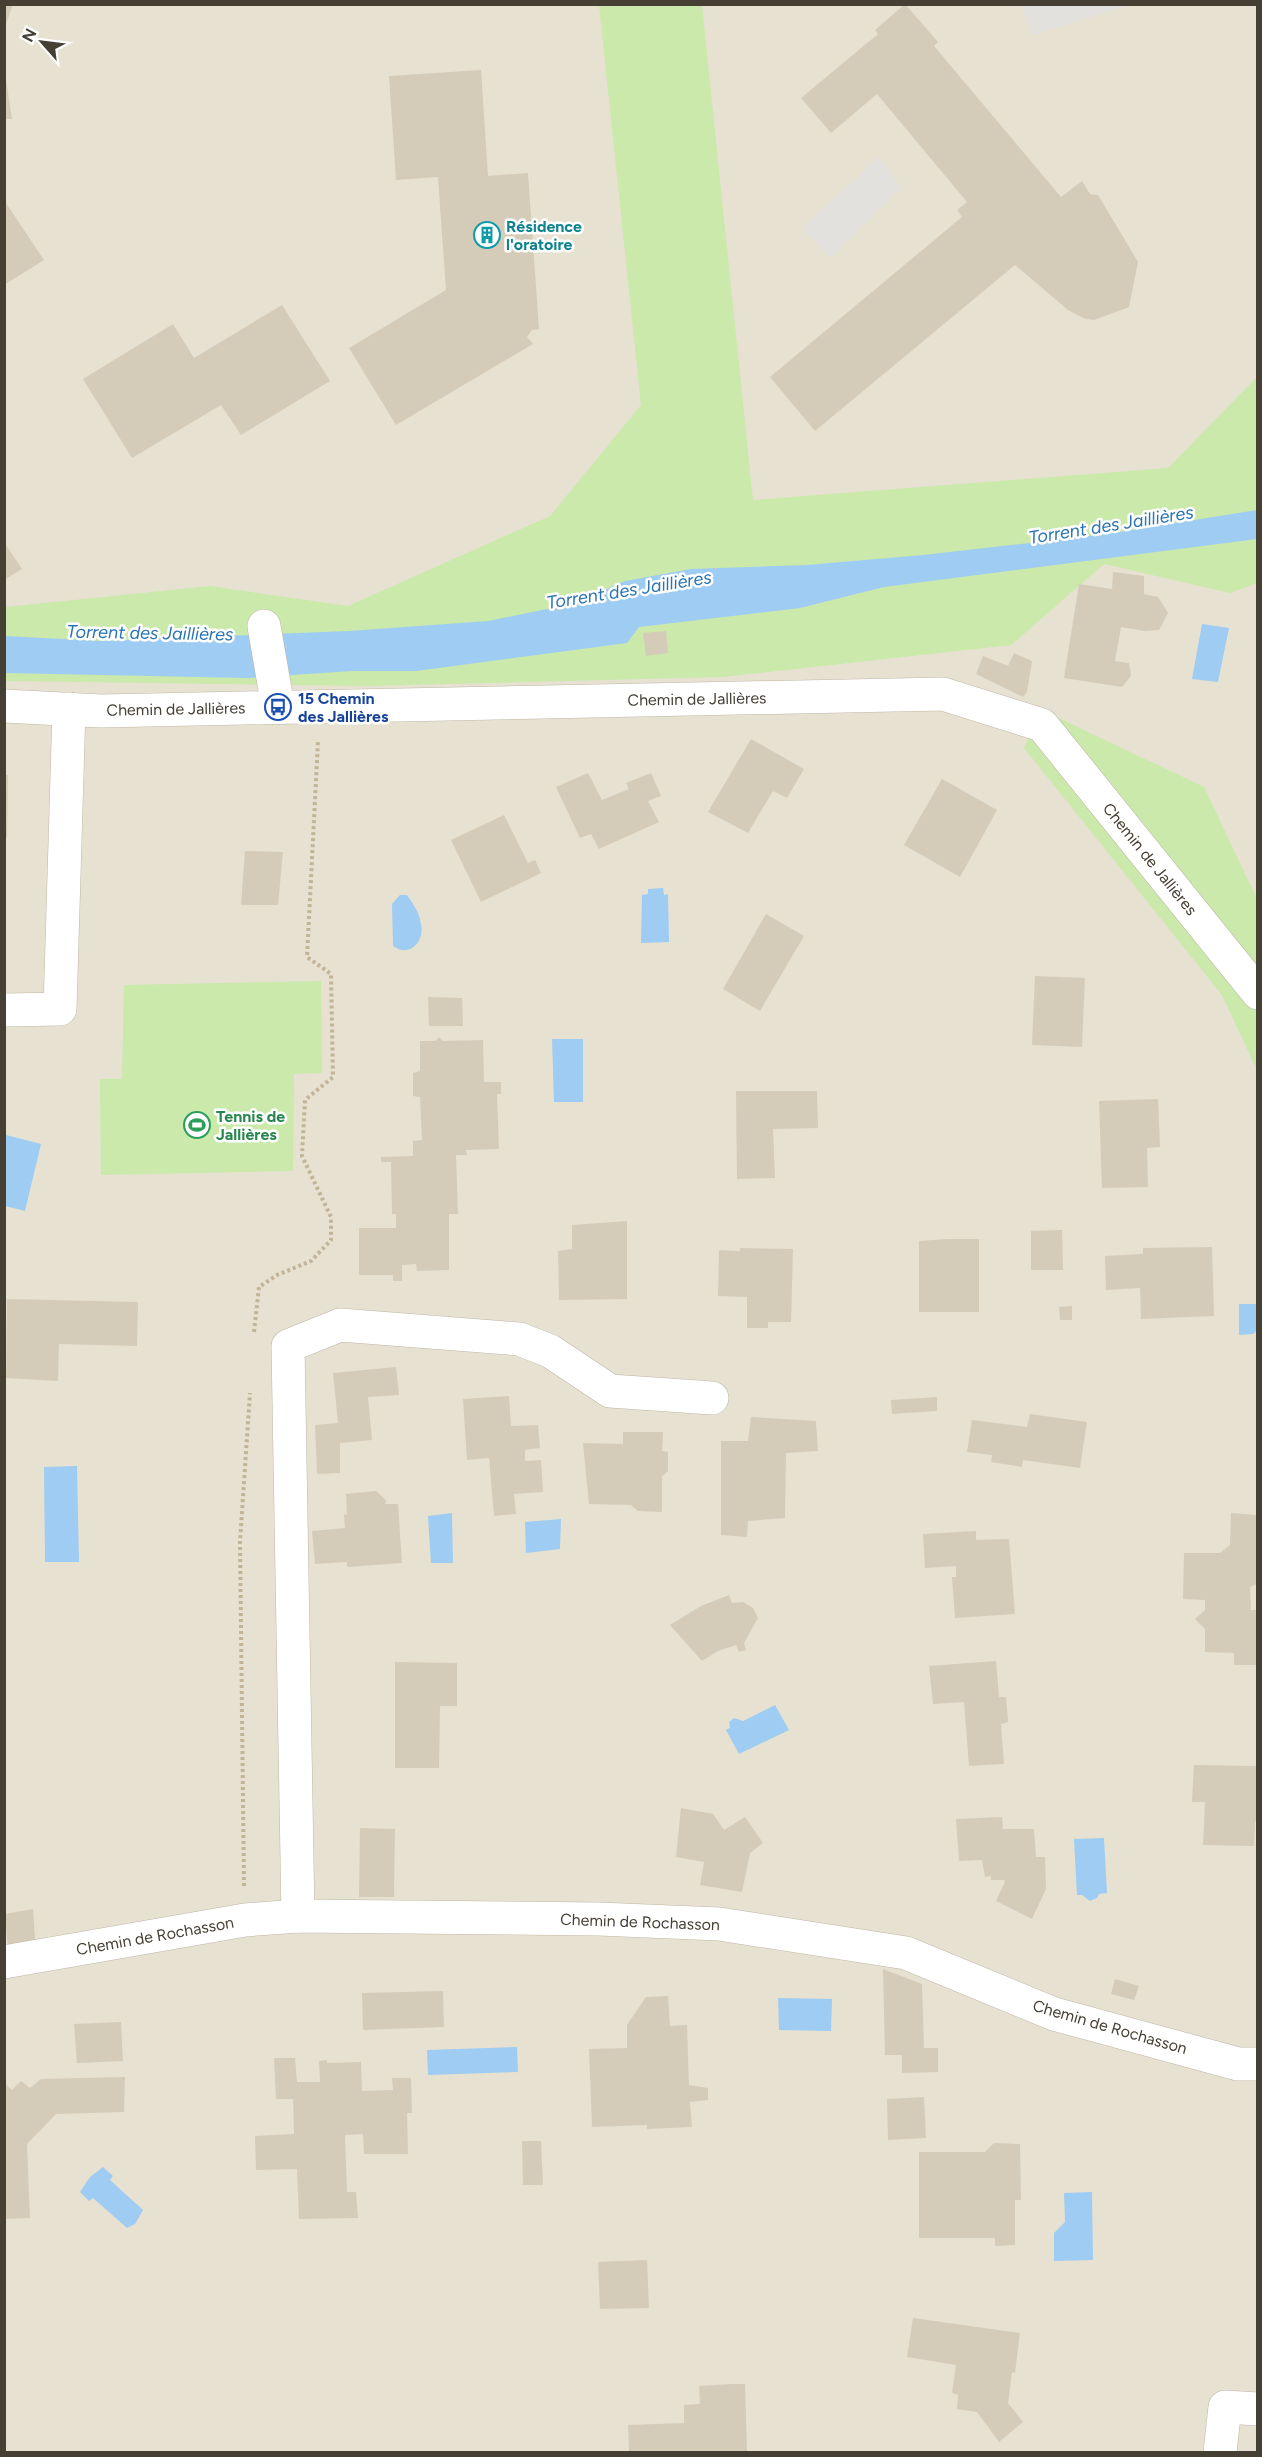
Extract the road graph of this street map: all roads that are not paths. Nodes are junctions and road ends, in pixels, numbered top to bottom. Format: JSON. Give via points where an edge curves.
{"nodes":[{"id":1,"x":264,"y":626,"type":"dead end"},
{"id":2,"x":275,"y":697,"type":"junction"},
{"id":3,"x":4,"y":706,"type":"edge"},
{"id":4,"x":69,"y":709,"type":"junction"},
{"id":5,"x":1257,"y":993,"type":"edge"},
{"id":6,"x":4,"y":1010,"type":"edge"},
{"id":7,"x":712,"y":1398,"type":"dead end"},
{"id":8,"x":298,"y":1916,"type":"junction"},
{"id":9,"x":4,"y":1962,"type":"edge"},
{"id":10,"x":1257,"y":2064,"type":"edge"},
{"id":11,"x":1257,"y":2409,"type":"edge"},
{"id":12,"x":1220,"y":2452,"type":"edge"}],
"edges":[{"from":1,"to":2,"type":"street"},
{"from":2,"to":4,"type":"street","name":"Chemin de Jallières","via":[[101,711]]},
{"from":2,"to":5,"type":"street","name":"Chemin de Jallières","via":[[320,707],[943,694],[1042,725]]},
{"from":3,"to":4,"type":"street","name":"Chemin de Jallières"},
{"from":4,"to":6,"type":"street","via":[[60,1009]]},
{"from":7,"to":8,"type":"street","via":[[610,1391],[550,1350],[519,1339],[340,1325],[288,1346]]},
{"from":8,"to":9,"type":"street","name":"Chemin de Rochasson","via":[[245,1920]]},
{"from":8,"to":10,"type":"street","name":"Chemin de Rochasson","via":[[719,1923],[906,1953],[1054,2014],[1239,2064]]},
{"from":11,"to":12,"type":"street","via":[[1225,2407]]}]}
